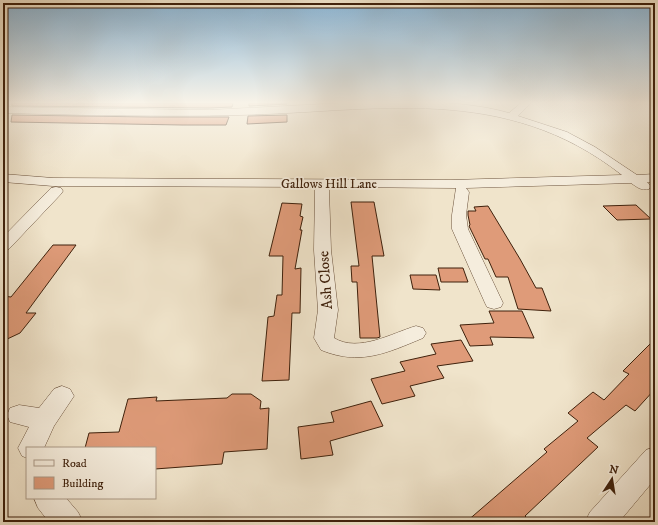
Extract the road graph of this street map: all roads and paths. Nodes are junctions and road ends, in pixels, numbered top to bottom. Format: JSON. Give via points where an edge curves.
{"nodes":[{"id":1,"x":545,"y":128,"type":"edge"},
{"id":2,"x":3,"y":178,"type":"edge"},
{"id":3,"x":647,"y":182,"type":"edge"},
{"id":4,"x":195,"y":187,"type":"junction"},
{"id":5,"x":3,"y":188,"type":"edge"},
{"id":6,"x":322,"y":190,"type":"junction"},
{"id":7,"x":461,"y":190,"type":"junction"},
{"id":8,"x":56,"y":191,"type":"junction"},
{"id":9,"x":3,"y":246,"type":"edge"},
{"id":10,"x":494,"y":303,"type":"dead end"},
{"id":11,"x":416,"y":333,"type":"dead end"},
{"id":12,"x":62,"y":396,"type":"dead end"},
{"id":13,"x":19,"y":415,"type":"dead end"},
{"id":14,"x":45,"y":419,"type":"junction"},
{"id":15,"x":31,"y":447,"type":"edge"},
{"id":16,"x":655,"y":459,"type":"edge"},
{"id":17,"x":49,"y":499,"type":"edge"},
{"id":18,"x":68,"y":522,"type":"edge"},
{"id":19,"x":600,"y":522,"type":"edge"}],
"edges":[{"from":1,"to":3,"type":"street","via":[[578,141]]},
{"from":2,"to":4,"type":"street","name":"Gallows Hill Lane"},
{"from":3,"to":4,"type":"street","name":"Gallows Hill Lane"},
{"from":3,"to":7,"type":"street","name":"Gallows Hill Lane"},
{"from":4,"to":6,"type":"street","name":"Gallows Hill Lane"},
{"from":4,"to":8,"type":"street","name":"Gallows Hill Lane"},
{"from":5,"to":8,"type":"street","name":"Gallows Hill Lane"},
{"from":6,"to":7,"type":"street","name":"Gallows Hill Lane"},
{"from":6,"to":11,"type":"street","name":"Ash Close","via":[[322,257],[328,299],[325,341],[329,345],[356,351],[377,349],[392,336]]},
{"from":7,"to":10,"type":"street","via":[[458,215],[460,230]]},
{"from":8,"to":9,"type":"street"},
{"from":12,"to":14,"type":"street"},
{"from":13,"to":14,"type":"street"},
{"from":14,"to":15,"type":"street"},
{"from":16,"to":19,"type":"street"},
{"from":17,"to":18,"type":"street"}]}
